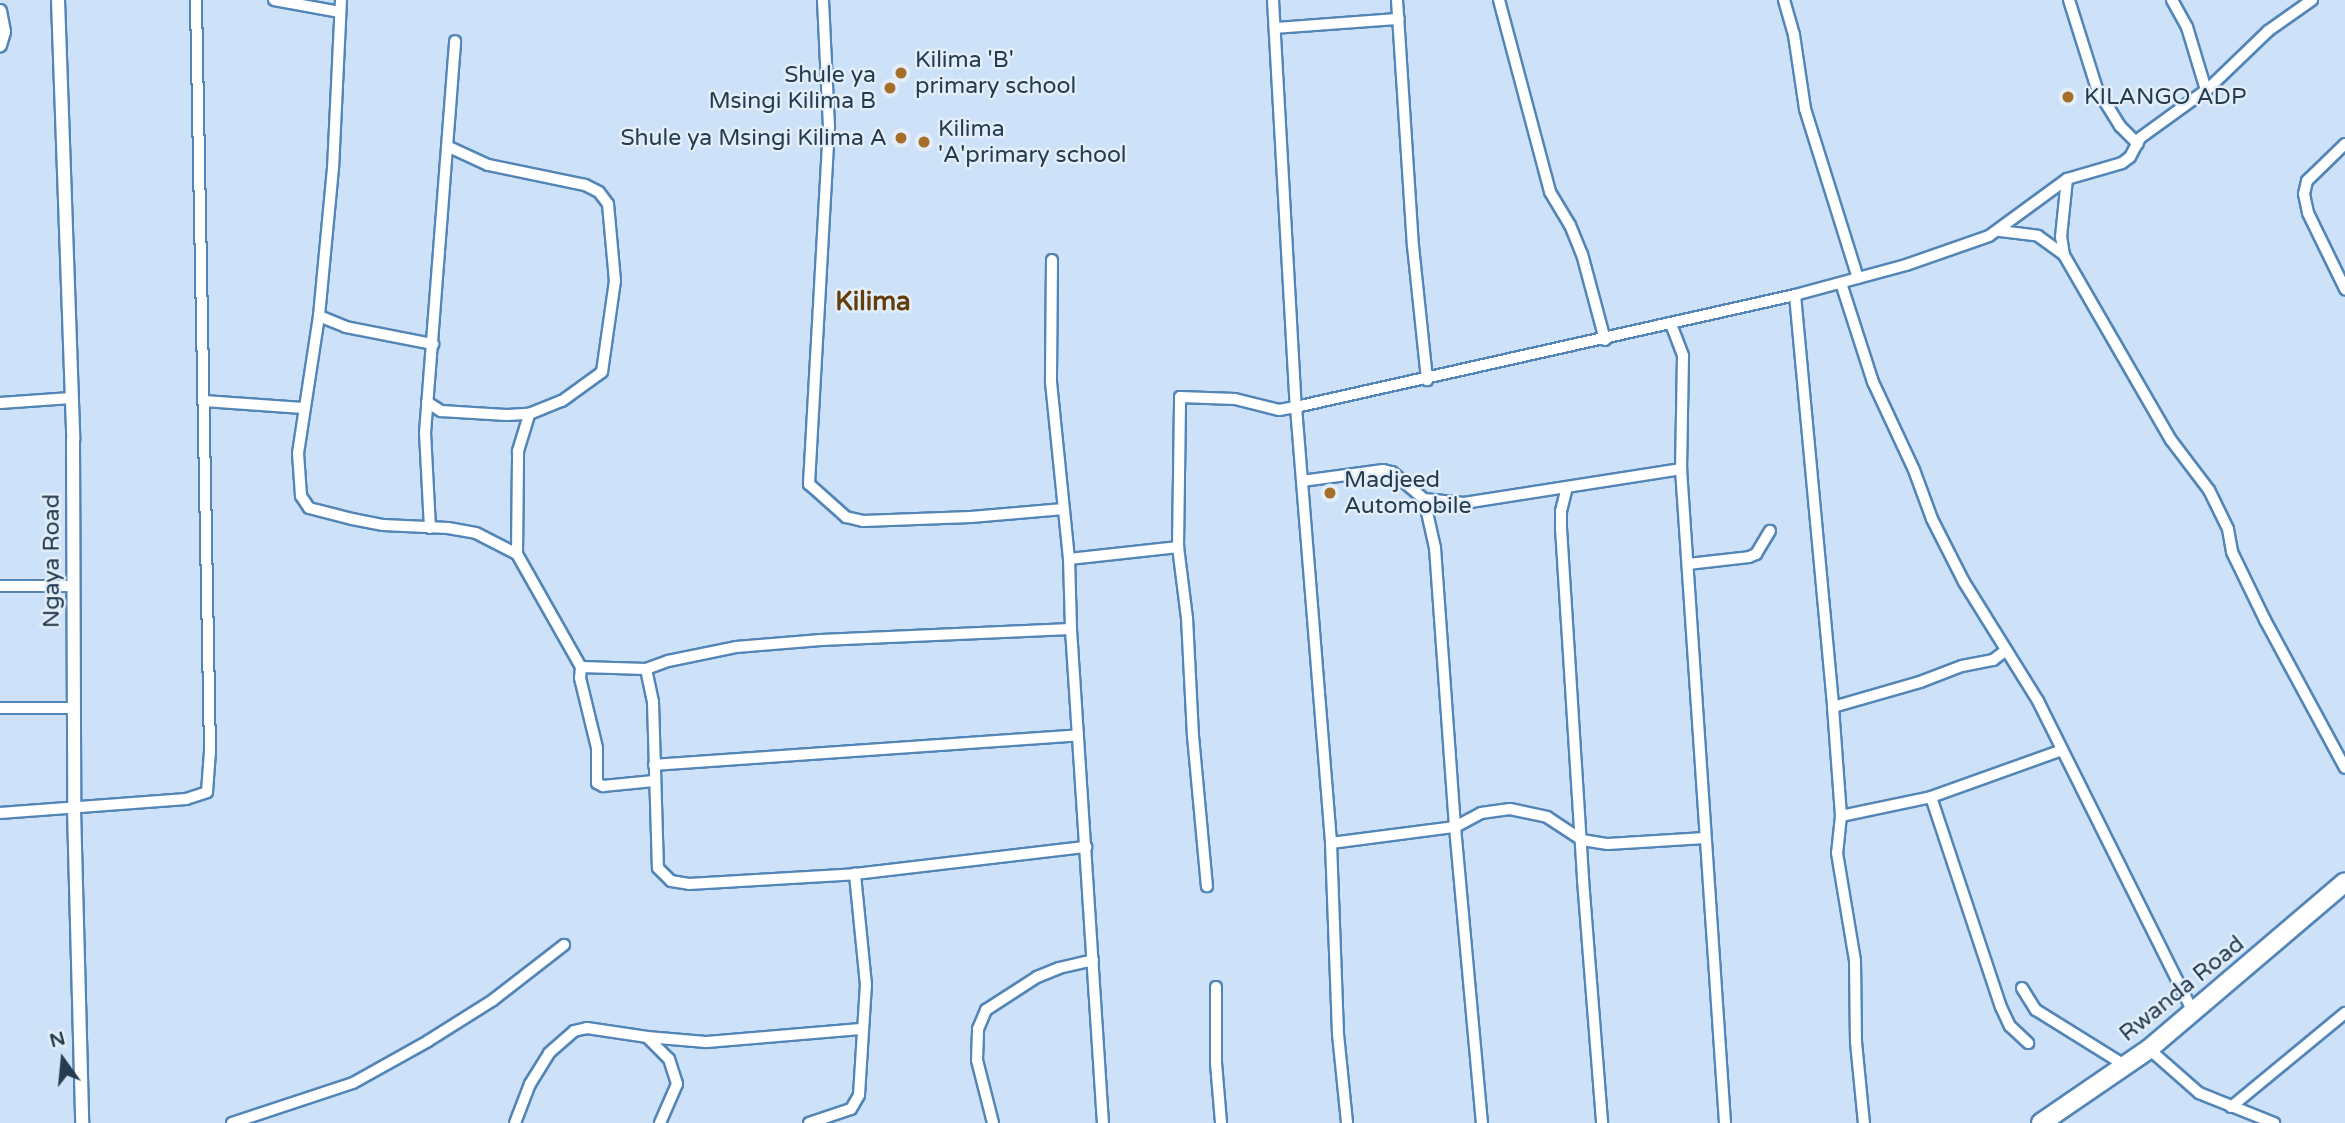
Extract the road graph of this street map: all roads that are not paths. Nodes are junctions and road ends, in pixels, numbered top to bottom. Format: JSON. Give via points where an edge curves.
{"nodes":[{"id":1,"x":58,"y":0,"type":"edge"},
{"id":2,"x":196,"y":0,"type":"edge"},
{"id":3,"x":274,"y":0,"type":"edge"},
{"id":4,"x":341,"y":0,"type":"edge"},
{"id":5,"x":822,"y":0,"type":"edge"},
{"id":6,"x":1273,"y":0,"type":"edge"},
{"id":7,"x":1397,"y":0,"type":"edge"},
{"id":8,"x":1499,"y":0,"type":"edge"},
{"id":9,"x":1784,"y":0,"type":"edge"},
{"id":10,"x":2069,"y":0,"type":"edge"},
{"id":11,"x":2172,"y":0,"type":"edge"},
{"id":12,"x":2312,"y":0,"type":"edge"},
{"id":13,"x":0,"y":11,"type":"edge"},
{"id":14,"x":340,"y":12,"type":"junction"},
{"id":15,"x":1399,"y":19,"type":"junction"},
{"id":16,"x":1275,"y":28,"type":"junction"},
{"id":17,"x":455,"y":41,"type":"dead end"},
{"id":18,"x":0,"y":45,"type":"edge"},
{"id":19,"x":2206,"y":90,"type":"junction"},
{"id":20,"x":2138,"y":144,"type":"junction"},
{"id":21,"x":2345,"y":144,"type":"edge"},
{"id":22,"x":449,"y":147,"type":"junction"},
{"id":23,"x":2067,"y":179,"type":"junction"},
{"id":24,"x":2000,"y":230,"type":"junction"},
{"id":25,"x":2064,"y":255,"type":"junction"},
{"id":26,"x":1052,"y":260,"type":"dead end"},
{"id":27,"x":1858,"y":278,"type":"junction"},
{"id":28,"x":1841,"y":283,"type":"junction"},
{"id":29,"x":2345,"y":289,"type":"edge"},
{"id":30,"x":1795,"y":295,"type":"junction"},
{"id":31,"x":319,"y":316,"type":"junction"},
{"id":32,"x":1671,"y":324,"type":"junction"},
{"id":33,"x":1605,"y":340,"type":"junction"},
{"id":34,"x":433,"y":344,"type":"junction"},
{"id":35,"x":1427,"y":380,"type":"junction"},
{"id":36,"x":71,"y":398,"type":"junction"},
{"id":37,"x":204,"y":401,"type":"junction"},
{"id":38,"x":427,"y":402,"type":"junction"},
{"id":39,"x":0,"y":403,"type":"edge"},
{"id":40,"x":1296,"y":407,"type":"junction"},
{"id":41,"x":303,"y":408,"type":"junction"},
{"id":42,"x":529,"y":414,"type":"junction"},
{"id":43,"x":1681,"y":469,"type":"junction"},
{"id":44,"x":1302,"y":481,"type":"junction"},
{"id":45,"x":1567,"y":487,"type":"junction"},
{"id":46,"x":1424,"y":499,"type":"junction"},
{"id":47,"x":1064,"y":509,"type":"junction"},
{"id":48,"x":430,"y":528,"type":"junction"},
{"id":49,"x":1770,"y":531,"type":"dead end"},
{"id":50,"x":1178,"y":547,"type":"junction"},
{"id":51,"x":517,"y":554,"type":"junction"},
{"id":52,"x":1069,"y":559,"type":"junction"},
{"id":53,"x":1688,"y":564,"type":"junction"},
{"id":54,"x":0,"y":586,"type":"edge"},
{"id":55,"x":73,"y":586,"type":"junction"},
{"id":56,"x":1072,"y":629,"type":"junction"},
{"id":57,"x":2005,"y":651,"type":"junction"},
{"id":58,"x":580,"y":667,"type":"junction"},
{"id":59,"x":646,"y":669,"type":"junction"},
{"id":60,"x":1833,"y":707,"type":"junction"},
{"id":61,"x":0,"y":708,"type":"edge"},
{"id":62,"x":74,"y":708,"type":"junction"},
{"id":63,"x":1078,"y":736,"type":"junction"},
{"id":64,"x":2062,"y":750,"type":"junction"},
{"id":65,"x":654,"y":765,"type":"junction"},
{"id":66,"x":2345,"y":768,"type":"edge"},
{"id":67,"x":654,"y":781,"type":"junction"},
{"id":68,"x":1931,"y":797,"type":"junction"},
{"id":69,"x":74,"y":809,"type":"junction"},
{"id":70,"x":0,"y":813,"type":"edge"},
{"id":71,"x":1841,"y":816,"type":"junction"},
{"id":72,"x":1455,"y":827,"type":"junction"},
{"id":73,"x":1705,"y":838,"type":"junction"},
{"id":74,"x":1583,"y":839,"type":"junction"},
{"id":75,"x":1331,"y":843,"type":"junction"},
{"id":76,"x":1086,"y":847,"type":"junction"},
{"id":77,"x":856,"y":874,"type":"junction"},
{"id":78,"x":2345,"y":882,"type":"edge"},
{"id":79,"x":1207,"y":886,"type":"dead end"},
{"id":80,"x":564,"y":945,"type":"dead end"},
{"id":81,"x":1093,"y":960,"type":"junction"},
{"id":82,"x":1216,"y":987,"type":"dead end"},
{"id":83,"x":2022,"y":988,"type":"dead end"},
{"id":84,"x":2345,"y":1013,"type":"edge"},
{"id":85,"x":2194,"y":1014,"type":"junction"},
{"id":86,"x":861,"y":1029,"type":"junction"},
{"id":87,"x":647,"y":1037,"type":"junction"},
{"id":88,"x":2028,"y":1043,"type":"dead end"},
{"id":89,"x":2149,"y":1049,"type":"junction"},
{"id":90,"x":2126,"y":1066,"type":"junction"},
{"id":91,"x":2231,"y":1107,"type":"junction"},
{"id":92,"x":82,"y":1123,"type":"edge"},
{"id":93,"x":232,"y":1123,"type":"edge"},
{"id":94,"x":515,"y":1123,"type":"edge"},
{"id":95,"x":660,"y":1123,"type":"edge"},
{"id":96,"x":809,"y":1123,"type":"edge"},
{"id":97,"x":993,"y":1123,"type":"edge"},
{"id":98,"x":1103,"y":1123,"type":"edge"},
{"id":99,"x":1221,"y":1123,"type":"edge"},
{"id":100,"x":1347,"y":1123,"type":"edge"},
{"id":101,"x":1482,"y":1123,"type":"edge"},
{"id":102,"x":1602,"y":1123,"type":"edge"},
{"id":103,"x":1725,"y":1123,"type":"edge"},
{"id":104,"x":1864,"y":1123,"type":"edge"},
{"id":105,"x":2042,"y":1123,"type":"edge"},
{"id":106,"x":2274,"y":1123,"type":"edge"}],
"edges":[{"from":1,"to":36,"type":"street","name":"Ngaya Road"},
{"from":2,"to":37,"type":"street"},
{"from":3,"to":14,"type":"street"},
{"from":4,"to":14,"type":"street"},
{"from":5,"to":47,"type":"street","via":[[829,125],[809,484],[846,517],[863,521]]},
{"from":6,"to":16,"type":"street"},
{"from":7,"to":15,"type":"street"},
{"from":8,"to":33,"type":"street","via":[[1549,192],[1582,254]]},
{"from":9,"to":27,"type":"street","via":[[1805,109]]},
{"from":10,"to":20,"type":"street","via":[[2097,89],[2120,126]]},
{"from":11,"to":19,"type":"street","via":[[2186,27]]},
{"from":12,"to":19,"type":"street","via":[[2268,31]]},
{"from":13,"to":18,"type":"street","via":[[4,32]]},
{"from":14,"to":31,"type":"street","via":[[333,168]]},
{"from":15,"to":16,"type":"street"},
{"from":15,"to":35,"type":"street","via":[[1413,246]]},
{"from":16,"to":40,"type":"street"},
{"from":17,"to":22,"type":"street"},
{"from":19,"to":20,"type":"street"},
{"from":20,"to":23,"type":"street","via":[[2130,157],[2114,168]]},
{"from":21,"to":29,"type":"street","via":[[2307,181],[2304,194],[2308,213]]},
{"from":22,"to":34,"type":"street"},
{"from":22,"to":42,"type":"street","via":[[488,165],[585,184],[608,204],[615,281],[602,372],[562,401]]},
{"from":23,"to":24,"type":"street"},
{"from":23,"to":25,"type":"street","via":[[2061,237]]},
{"from":24,"to":25,"type":"street","via":[[2038,236]]},
{"from":24,"to":27,"type":"street"},
{"from":25,"to":66,"type":"street","via":[[2171,440],[2209,490],[2265,620]]},
{"from":26,"to":47,"type":"street","via":[[1051,382]]},
{"from":27,"to":28,"type":"street"},
{"from":28,"to":30,"type":"street"},
{"from":28,"to":57,"type":"street","via":[[1873,382],[1932,519]]},
{"from":30,"to":32,"type":"street"},
{"from":30,"to":60,"type":"street"},
{"from":31,"to":34,"type":"street","via":[[356,330]]},
{"from":31,"to":41,"type":"street"},
{"from":32,"to":33,"type":"street"},
{"from":32,"to":43,"type":"street","via":[[1683,356]]},
{"from":33,"to":35,"type":"street"},
{"from":34,"to":38,"type":"street"},
{"from":35,"to":40,"type":"street"},
{"from":36,"to":39,"type":"street"},
{"from":36,"to":55,"type":"street","name":"Ngaya Road"},
{"from":37,"to":41,"type":"street"},
{"from":37,"to":69,"type":"street","via":[[211,751],[207,792],[186,799]]},
{"from":38,"to":42,"type":"street","via":[[441,411]]},
{"from":38,"to":48,"type":"street","via":[[425,473]]},
{"from":40,"to":44,"type":"street"},
{"from":40,"to":50,"type":"street","via":[[1279,410],[1235,399],[1180,397]]},
{"from":41,"to":48,"type":"street","via":[[297,476],[300,496],[310,508],[383,525]]},
{"from":42,"to":51,"type":"street","via":[[519,451]]},
{"from":43,"to":45,"type":"street"},
{"from":43,"to":53,"type":"street"},
{"from":44,"to":46,"type":"street","via":[[1383,470],[1392,472]]},
{"from":44,"to":75,"type":"street"},
{"from":45,"to":46,"type":"street","via":[[1464,503]]},
{"from":45,"to":74,"type":"street","via":[[1561,528]]},
{"from":46,"to":72,"type":"street","via":[[1435,548]]},
{"from":47,"to":52,"type":"street"},
{"from":48,"to":51,"type":"street","via":[[477,533]]},
{"from":49,"to":53,"type":"street","via":[[1756,554],[1749,557]]},
{"from":50,"to":52,"type":"street"},
{"from":50,"to":79,"type":"street"},
{"from":51,"to":58,"type":"street"},
{"from":52,"to":56,"type":"street"},
{"from":53,"to":73,"type":"street"},
{"from":54,"to":55,"type":"street"},
{"from":55,"to":62,"type":"street","name":"Ngaya Road"},
{"from":56,"to":59,"type":"street","via":[[736,647]]},
{"from":56,"to":63,"type":"street"},
{"from":57,"to":60,"type":"street","via":[[1993,660]]},
{"from":57,"to":64,"type":"street","via":[[2038,701]]},
{"from":58,"to":59,"type":"street"},
{"from":58,"to":67,"type":"street","via":[[597,748],[597,783]]},
{"from":59,"to":65,"type":"street","via":[[653,702]]},
{"from":60,"to":71,"type":"street"},
{"from":61,"to":62,"type":"street"},
{"from":62,"to":69,"type":"street","name":"Ngaya Road"},
{"from":63,"to":65,"type":"street"},
{"from":63,"to":76,"type":"street"},
{"from":64,"to":68,"type":"street"},
{"from":64,"to":85,"type":"street"},
{"from":65,"to":67,"type":"street"},
{"from":67,"to":77,"type":"street","via":[[658,868],[671,881],[689,884]]},
{"from":68,"to":71,"type":"street"},
{"from":68,"to":88,"type":"street","via":[[2001,1007],[2010,1026]]},
{"from":69,"to":70,"type":"street"},
{"from":69,"to":92,"type":"street","name":"Ngaya Road"},
{"from":71,"to":104,"type":"street","via":[[1837,853],[1855,961]]},
{"from":72,"to":74,"type":"street","via":[[1481,813],[1510,808],[1560,823]]},
{"from":72,"to":75,"type":"street"},
{"from":72,"to":101,"type":"street"},
{"from":73,"to":74,"type":"street","via":[[1626,844]]},
{"from":73,"to":103,"type":"street"},
{"from":74,"to":102,"type":"street"},
{"from":75,"to":100,"type":"street","via":[[1338,1034]]},
{"from":76,"to":77,"type":"street"},
{"from":76,"to":81,"type":"street"},
{"from":77,"to":86,"type":"street","via":[[866,985]]},
{"from":78,"to":85,"type":"highway","name":"Rwanda Road"},
{"from":80,"to":93,"type":"street","via":[[493,1000],[353,1083]]},
{"from":81,"to":97,"type":"street","via":[[1037,977],[986,1010],[978,1029],[977,1060]]},
{"from":81,"to":98,"type":"street"},
{"from":82,"to":99,"type":"street"},
{"from":83,"to":90,"type":"street","via":[[2036,1010]]},
{"from":84,"to":91,"type":"street"},
{"from":85,"to":89,"type":"highway","name":"Rwanda Road"},
{"from":86,"to":87,"type":"street","via":[[706,1042]]},
{"from":86,"to":96,"type":"street","via":[[859,1095],[851,1109]]},
{"from":87,"to":94,"type":"street","via":[[587,1028],[574,1031],[549,1053],[530,1084]]},
{"from":87,"to":95,"type":"street","via":[[673,1065],[677,1084]]},
{"from":89,"to":90,"type":"highway","name":"Rwanda Road"},
{"from":89,"to":91,"type":"street","via":[[2199,1093]]},
{"from":90,"to":105,"type":"highway","name":"Rwanda Road"},
{"from":91,"to":106,"type":"street"}]}
